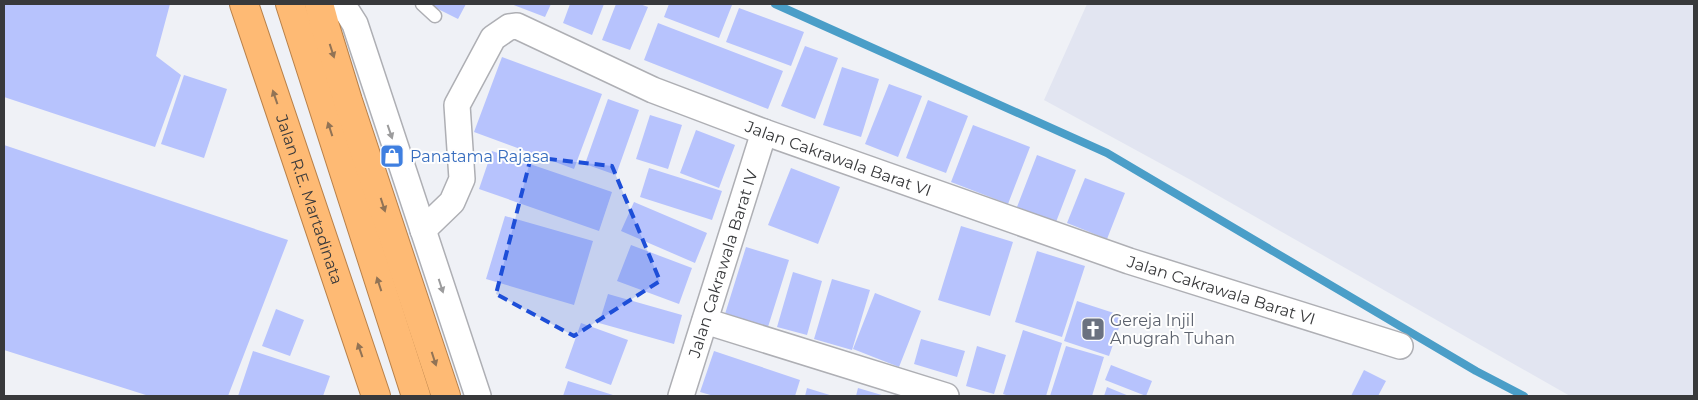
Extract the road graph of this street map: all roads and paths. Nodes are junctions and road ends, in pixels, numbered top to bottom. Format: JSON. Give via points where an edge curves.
{"nodes":[{"id":1,"x":244,"y":4,"type":"edge"},
{"id":2,"x":290,"y":4,"type":"edge"},
{"id":3,"x":319,"y":4,"type":"edge"},
{"id":4,"x":339,"y":4,"type":"edge"},
{"id":5,"x":422,"y":4,"type":"edge"},
{"id":6,"x":435,"y":16,"type":"dead end"},
{"id":7,"x":764,"y":132,"type":"junction"},
{"id":8,"x":423,"y":230,"type":"junction"},
{"id":9,"x":705,"y":321,"type":"junction"},
{"id":10,"x":1400,"y":346,"type":"dead end"},
{"id":11,"x":376,"y":396,"type":"edge"},
{"id":12,"x":416,"y":396,"type":"edge"},
{"id":13,"x":446,"y":396,"type":"edge"},
{"id":14,"x":478,"y":396,"type":"edge"},
{"id":15,"x":681,"y":396,"type":"edge"},
{"id":16,"x":946,"y":396,"type":"edge"}],
"edges":[{"from":11,"to":1,"type":"highway","name":"Jalan R.E. Martadinata","one_way":true},
{"from":12,"to":2,"type":"highway","one_way":true},
{"from":3,"to":13,"type":"highway","one_way":true},
{"from":4,"to":8,"type":"street","one_way":true,"via":[[354,24]]},
{"from":5,"to":6,"type":"lane"},
{"from":7,"to":8,"type":"street","name":"Jalan Cakrawala Barat VI","via":[[653,90],[517,26],[509,27],[493,38],[457,105],[462,179],[452,202]]},
{"from":7,"to":9,"type":"street","name":"Jalan Cakrawala Barat IV"},
{"from":7,"to":10,"type":"street","name":"Jalan Cakrawala Barat VI","via":[[1129,261]]},
{"from":8,"to":14,"type":"street","one_way":true},
{"from":9,"to":15,"type":"street","name":"Jalan Cakrawala Barat IV"},
{"from":9,"to":16,"type":"street"}]}
